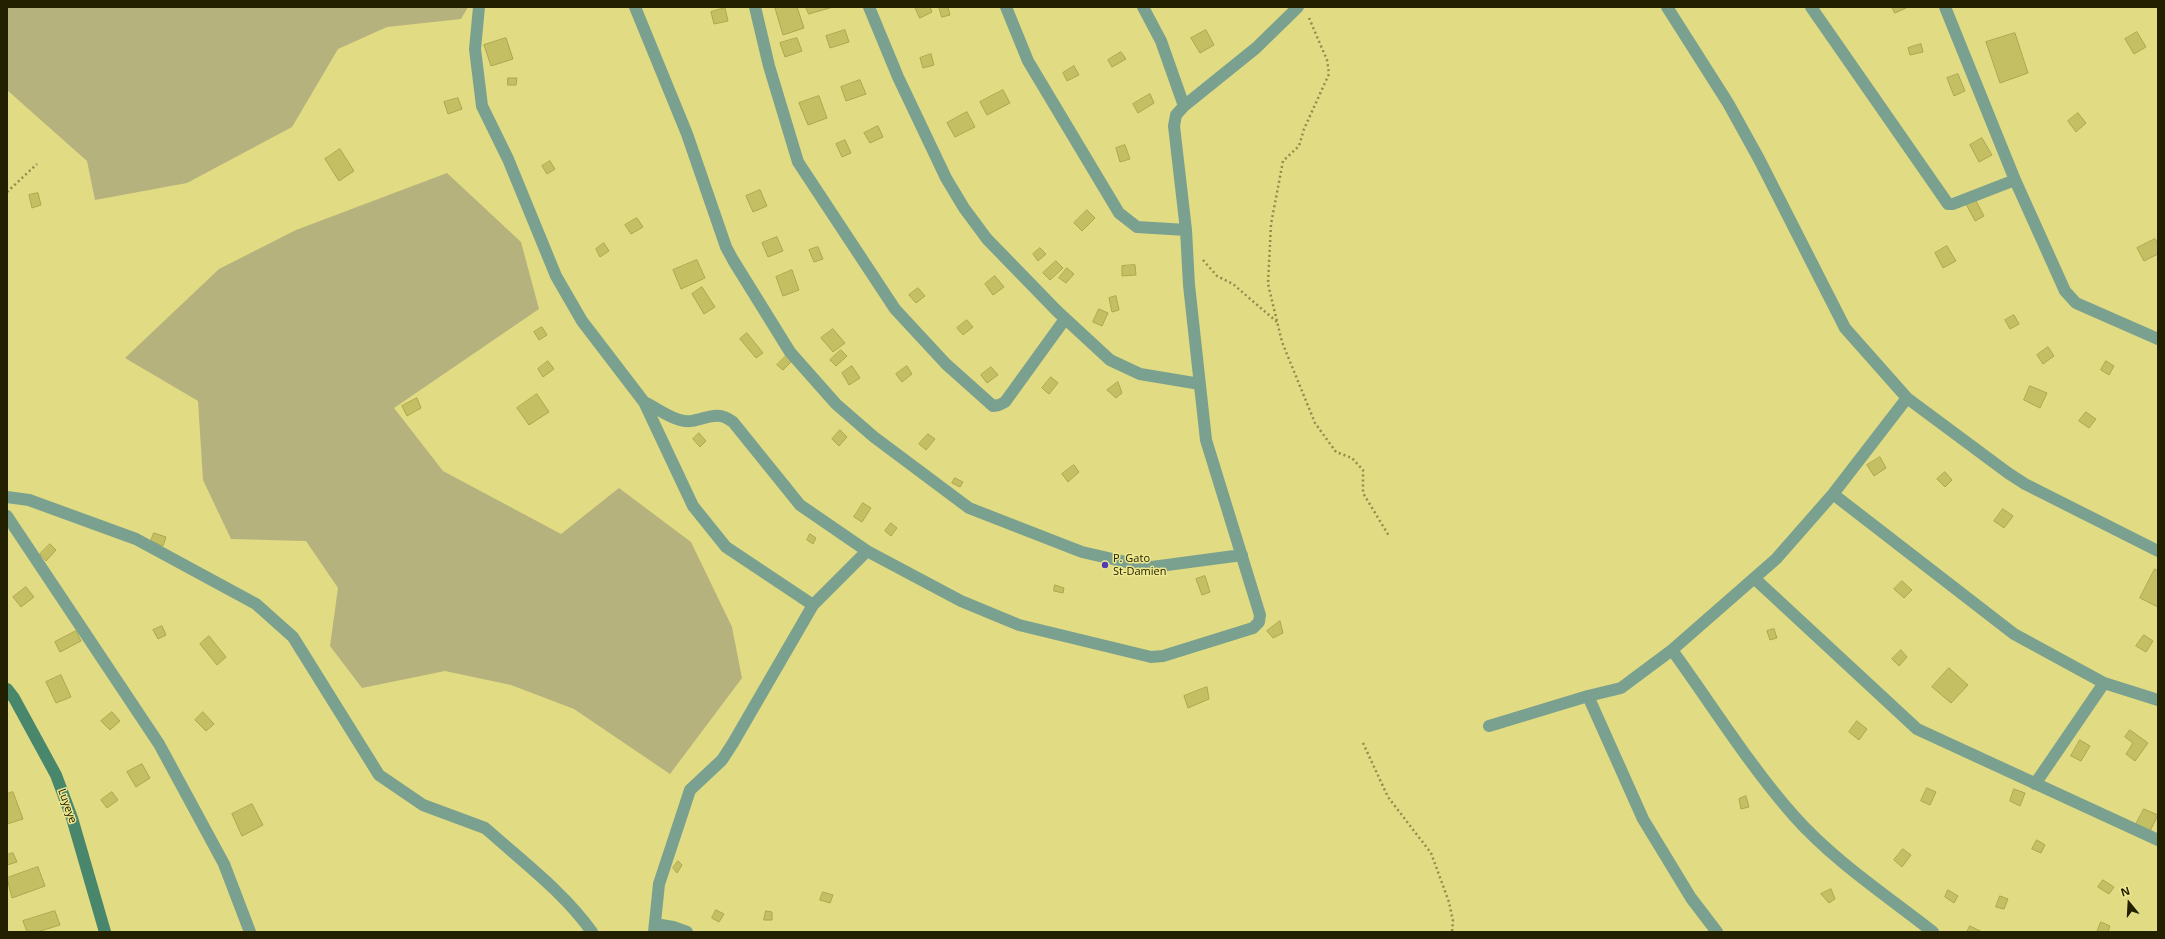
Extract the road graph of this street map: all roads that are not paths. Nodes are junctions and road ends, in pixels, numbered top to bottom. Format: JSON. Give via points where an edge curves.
{"nodes":[{"id":1,"x":479,"y":7,"type":"edge"},
{"id":2,"x":635,"y":7,"type":"edge"},
{"id":3,"x":755,"y":7,"type":"edge"},
{"id":4,"x":869,"y":7,"type":"edge"},
{"id":5,"x":1006,"y":7,"type":"edge"},
{"id":6,"x":1144,"y":7,"type":"edge"},
{"id":7,"x":1298,"y":7,"type":"edge"},
{"id":8,"x":1667,"y":7,"type":"edge"},
{"id":9,"x":1811,"y":7,"type":"edge"},
{"id":10,"x":1945,"y":7,"type":"edge"},
{"id":11,"x":1287,"y":12,"type":"edge"},
{"id":12,"x":1184,"y":106,"type":"junction"},
{"id":13,"x":2015,"y":180,"type":"junction"},
{"id":14,"x":1186,"y":230,"type":"junction"},
{"id":15,"x":1065,"y":319,"type":"junction"},
{"id":16,"x":2158,"y":339,"type":"edge"},
{"id":17,"x":1200,"y":384,"type":"junction"},
{"id":18,"x":1907,"y":398,"type":"junction"},
{"id":19,"x":644,"y":402,"type":"junction"},
{"id":20,"x":1833,"y":494,"type":"junction"},
{"id":21,"x":7,"y":496,"type":"edge"},
{"id":22,"x":7,"y":516,"type":"edge"},
{"id":23,"x":867,"y":551,"type":"junction"},
{"id":24,"x":2158,"y":551,"type":"edge"},
{"id":25,"x":1242,"y":554,"type":"junction"},
{"id":26,"x":1754,"y":578,"type":"junction"},
{"id":27,"x":813,"y":605,"type":"junction"},
{"id":28,"x":1672,"y":650,"type":"junction"},
{"id":29,"x":2104,"y":683,"type":"junction"},
{"id":30,"x":1588,"y":696,"type":"junction"},
{"id":31,"x":9,"y":697,"type":"edge"},
{"id":32,"x":2158,"y":700,"type":"edge"},
{"id":33,"x":1489,"y":726,"type":"dead end"},
{"id":34,"x":2036,"y":784,"type":"junction"},
{"id":35,"x":2158,"y":840,"type":"edge"},
{"id":36,"x":655,"y":928,"type":"edge"},
{"id":37,"x":105,"y":932,"type":"edge"},
{"id":38,"x":250,"y":932,"type":"edge"},
{"id":39,"x":592,"y":932,"type":"edge"},
{"id":40,"x":688,"y":932,"type":"edge"},
{"id":41,"x":1717,"y":932,"type":"edge"},
{"id":42,"x":1933,"y":932,"type":"edge"}],
"edges":[{"from":1,"to":19,"type":"street","via":[[475,49],[482,106],[508,159],[556,276],[582,321]]},
{"from":2,"to":25,"type":"street","via":[[687,134],[726,247],[790,352],[836,404],[874,437],[969,508],[1082,552],[1152,567]]},
{"from":3,"to":15,"type":"street","via":[[795,156],[896,309],[946,364],[993,406],[999,406],[1005,402]]},
{"from":4,"to":15,"type":"street","via":[[898,78],[946,178],[964,208],[987,239]]},
{"from":5,"to":14,"type":"street","via":[[1028,61],[1119,213],[1137,227]]},
{"from":6,"to":12,"type":"street","via":[[1161,41]]},
{"from":7,"to":11,"type":"street"},
{"from":8,"to":18,"type":"street","via":[[1728,103],[1845,328]]},
{"from":9,"to":13,"type":"street","via":[[1948,204]]},
{"from":10,"to":13,"type":"street"},
{"from":11,"to":12,"type":"street","via":[[1256,48]]},
{"from":12,"to":14,"type":"street","via":[[1176,115],[1174,126]]},
{"from":13,"to":16,"type":"street","via":[[2065,292],[2076,303]]},
{"from":14,"to":17,"type":"street"},
{"from":15,"to":17,"type":"street","via":[[1110,360],[1134,372]]},
{"from":17,"to":25,"type":"street","via":[[1206,440]]},
{"from":18,"to":20,"type":"street"},
{"from":18,"to":24,"type":"street","via":[[2025,484]]},
{"from":19,"to":23,"type":"street","via":[[680,420],[726,416],[800,505]]},
{"from":19,"to":27,"type":"street","via":[[688,498],[726,547]]},
{"from":20,"to":26,"type":"street","via":[[1776,559]]},
{"from":20,"to":29,"type":"street","via":[[2008,630]]},
{"from":21,"to":39,"type":"street","via":[[30,500],[136,539],[256,604],[293,637],[379,775],[423,805],[485,828],[552,887]]},
{"from":22,"to":38,"type":"street","via":[[149,726],[224,864]]},
{"from":23,"to":25,"type":"street","via":[[961,601],[1019,624],[1151,657],[1163,656],[1253,628],[1259,622],[1260,615]]},
{"from":23,"to":27,"type":"street"},
{"from":26,"to":28,"type":"street"},
{"from":26,"to":34,"type":"street","via":[[1910,725]]},
{"from":27,"to":36,"type":"street","via":[[722,760],[690,790],[659,884]]},
{"from":28,"to":30,"type":"street","via":[[1621,688]]},
{"from":28,"to":42,"type":"street","via":[[1794,816],[1833,854]]},
{"from":29,"to":32,"type":"street"},
{"from":29,"to":34,"type":"street"},
{"from":30,"to":33,"type":"street"},
{"from":30,"to":41,"type":"street","via":[[1643,819],[1691,898]]},
{"from":31,"to":37,"type":"street","name":"Luyeye","via":[[56,775],[72,818]]},
{"from":34,"to":35,"type":"street"},
{"from":36,"to":40,"type":"street","via":[[673,926]]}]}
